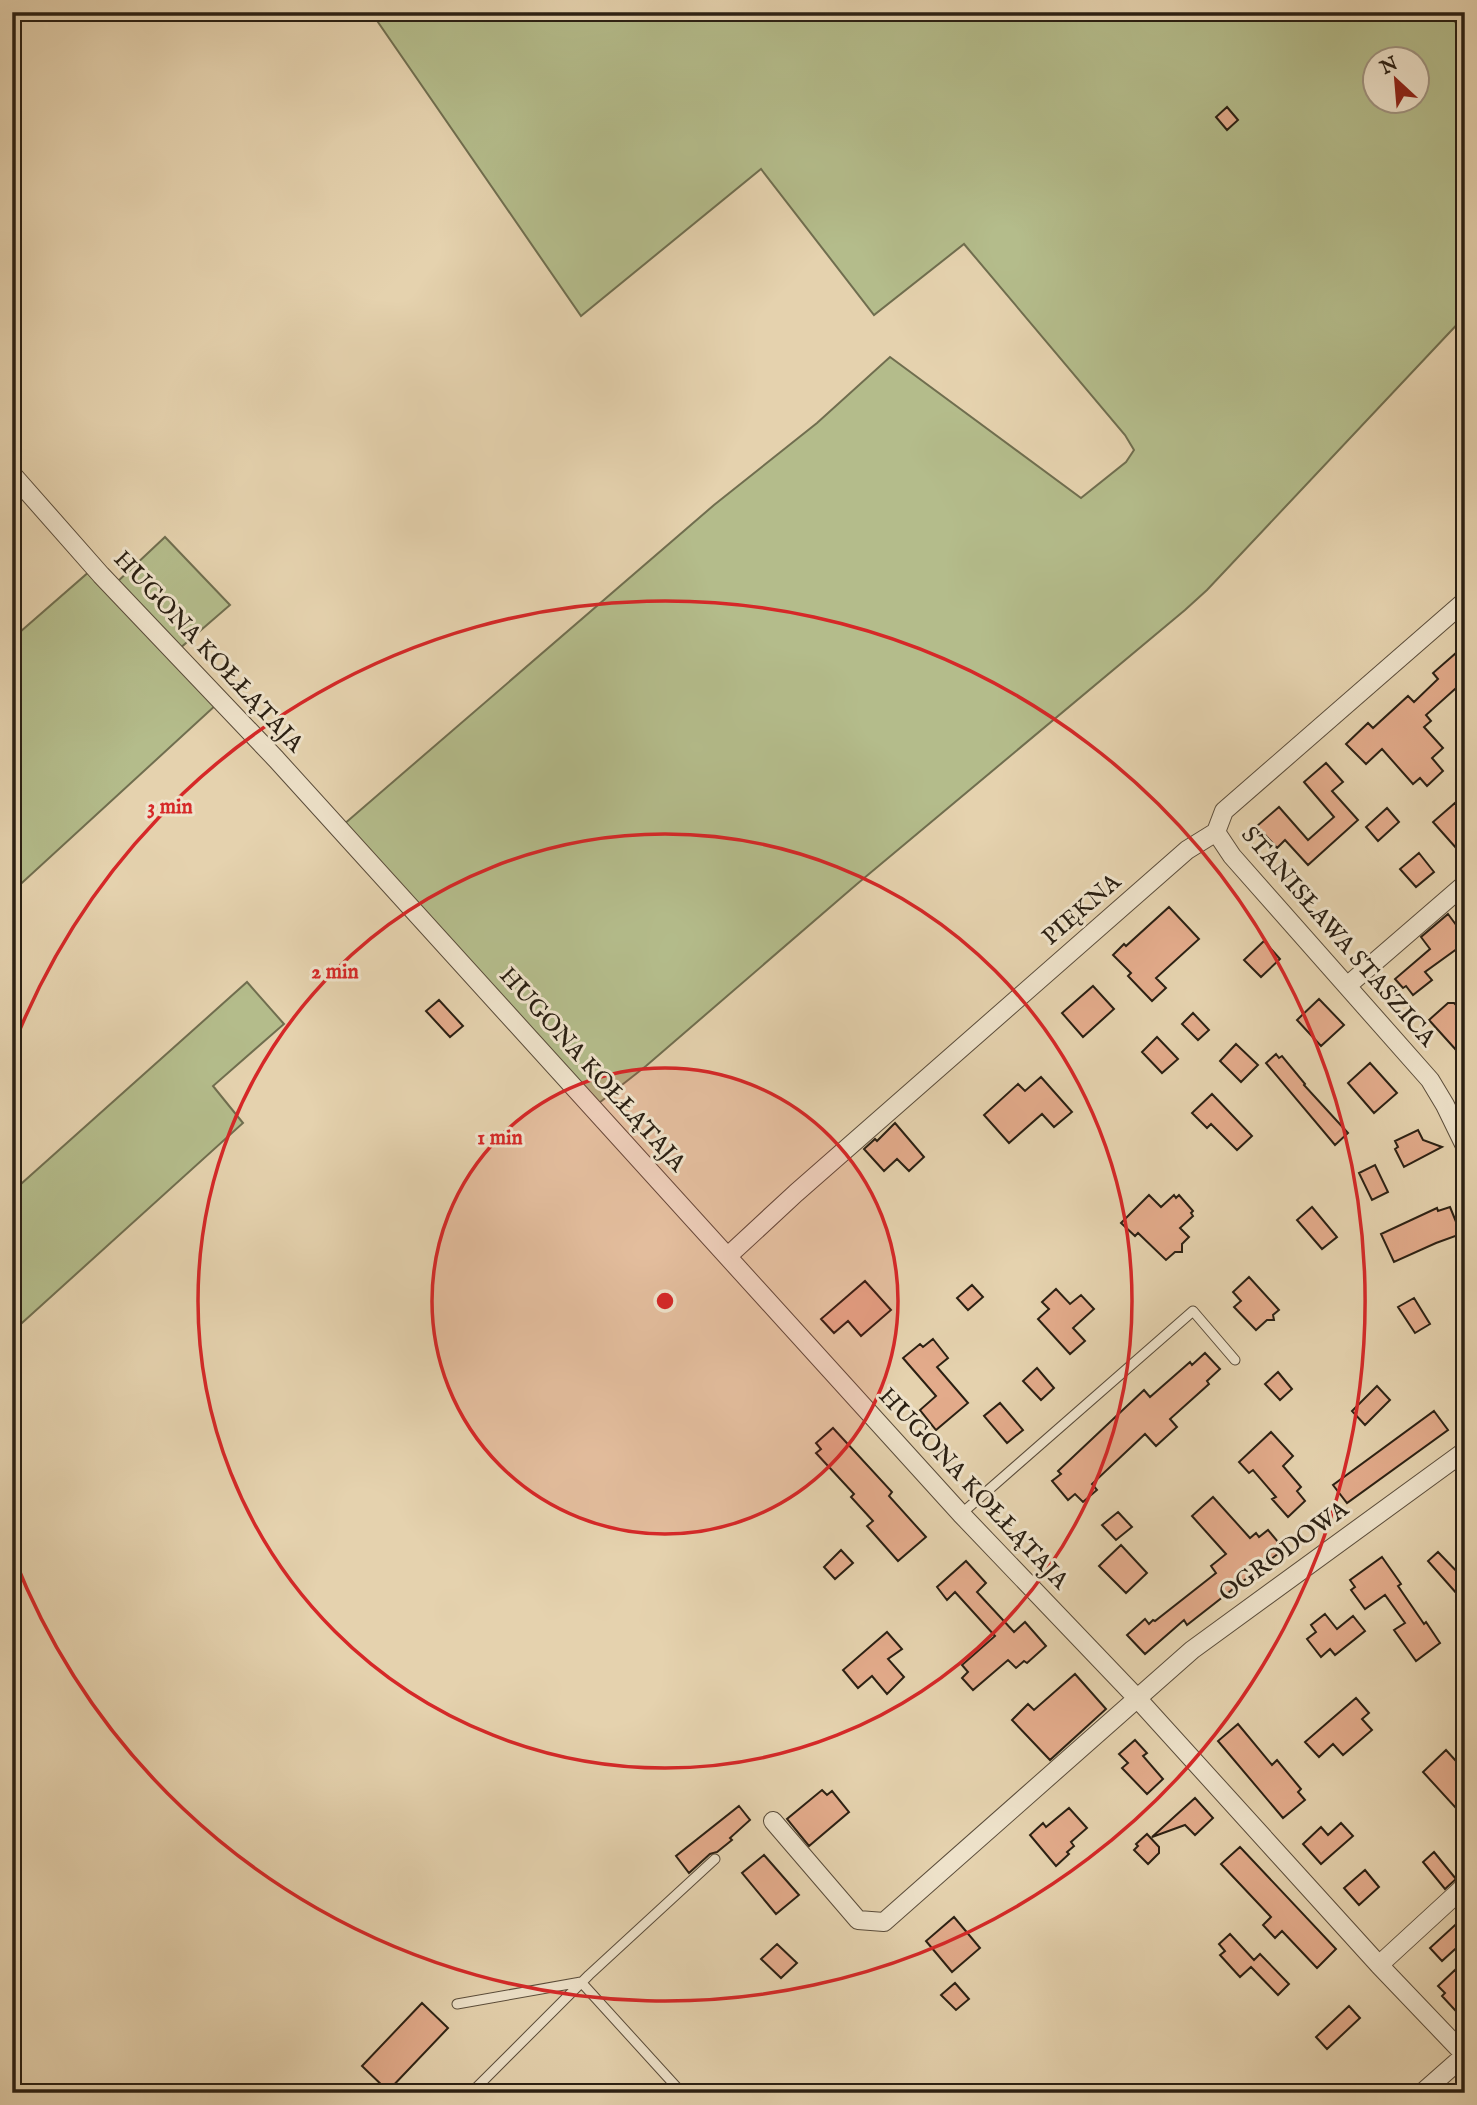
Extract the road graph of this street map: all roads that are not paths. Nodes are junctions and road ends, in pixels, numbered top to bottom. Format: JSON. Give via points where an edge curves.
{"nodes":[{"id":1,"x":12,"y":474,"type":"edge"},
{"id":2,"x":1465,"y":601,"type":"edge"},
{"id":3,"x":1216,"y":832,"type":"junction"},
{"id":4,"x":1465,"y":884,"type":"edge"},
{"id":5,"x":1347,"y":986,"type":"junction"},
{"id":6,"x":1465,"y":1146,"type":"edge"},
{"id":7,"x":728,"y":1256,"type":"junction"},
{"id":8,"x":1235,"y":1360,"type":"dead end"},
{"id":9,"x":1465,"y":1451,"type":"edge"},
{"id":10,"x":961,"y":1514,"type":"junction"},
{"id":11,"x":1136,"y":1697,"type":"junction"},
{"id":12,"x":773,"y":1821,"type":"dead end"},
{"id":13,"x":716,"y":1859,"type":"dead end"},
{"id":14,"x":1465,"y":1886,"type":"edge"},
{"id":15,"x":1380,"y":1965,"type":"junction"},
{"id":16,"x":582,"y":1982,"type":"junction"},
{"id":17,"x":457,"y":2004,"type":"dead end"},
{"id":18,"x":1465,"y":2055,"type":"edge"},
{"id":19,"x":471,"y":2093,"type":"edge"},
{"id":20,"x":682,"y":2093,"type":"edge"},
{"id":21,"x":1422,"y":2093,"type":"edge"}],
"edges":[{"from":1,"to":7,"type":"street","name":"HUGONA KOŁŁĄTAJA"},
{"from":2,"to":3,"type":"street","name":"PIĘKNA","via":[[1224,811]]},
{"from":3,"to":5,"type":"street","name":"STANISŁAWA STASZICA"},
{"from":3,"to":7,"type":"street","name":"PIĘKNA","via":[[1187,850]]},
{"from":4,"to":5,"type":"street"},
{"from":5,"to":6,"type":"street","name":"STANISŁAWA STASZICA","via":[[1430,1080]]},
{"from":7,"to":10,"type":"street","name":"HUGONA KOŁŁĄTAJA"},
{"from":8,"to":10,"type":"lane","via":[[1193,1311]]},
{"from":9,"to":11,"type":"street","name":"OGRODOWA","via":[[1192,1650]]},
{"from":10,"to":11,"type":"street","name":"HUGONA KOŁŁĄTAJA"},
{"from":11,"to":12,"type":"street","via":[[884,1923],[858,1920]]},
{"from":11,"to":15,"type":"street","name":"HUGONA KOŁŁĄTAJA"},
{"from":13,"to":16,"type":"lane"},
{"from":14,"to":15,"type":"street"},
{"from":15,"to":18,"type":"street","name":"HUGONA KOŁŁĄTAJA"},
{"from":16,"to":17,"type":"lane"},
{"from":16,"to":19,"type":"lane"},
{"from":16,"to":20,"type":"lane"},
{"from":18,"to":21,"type":"street"}]}
